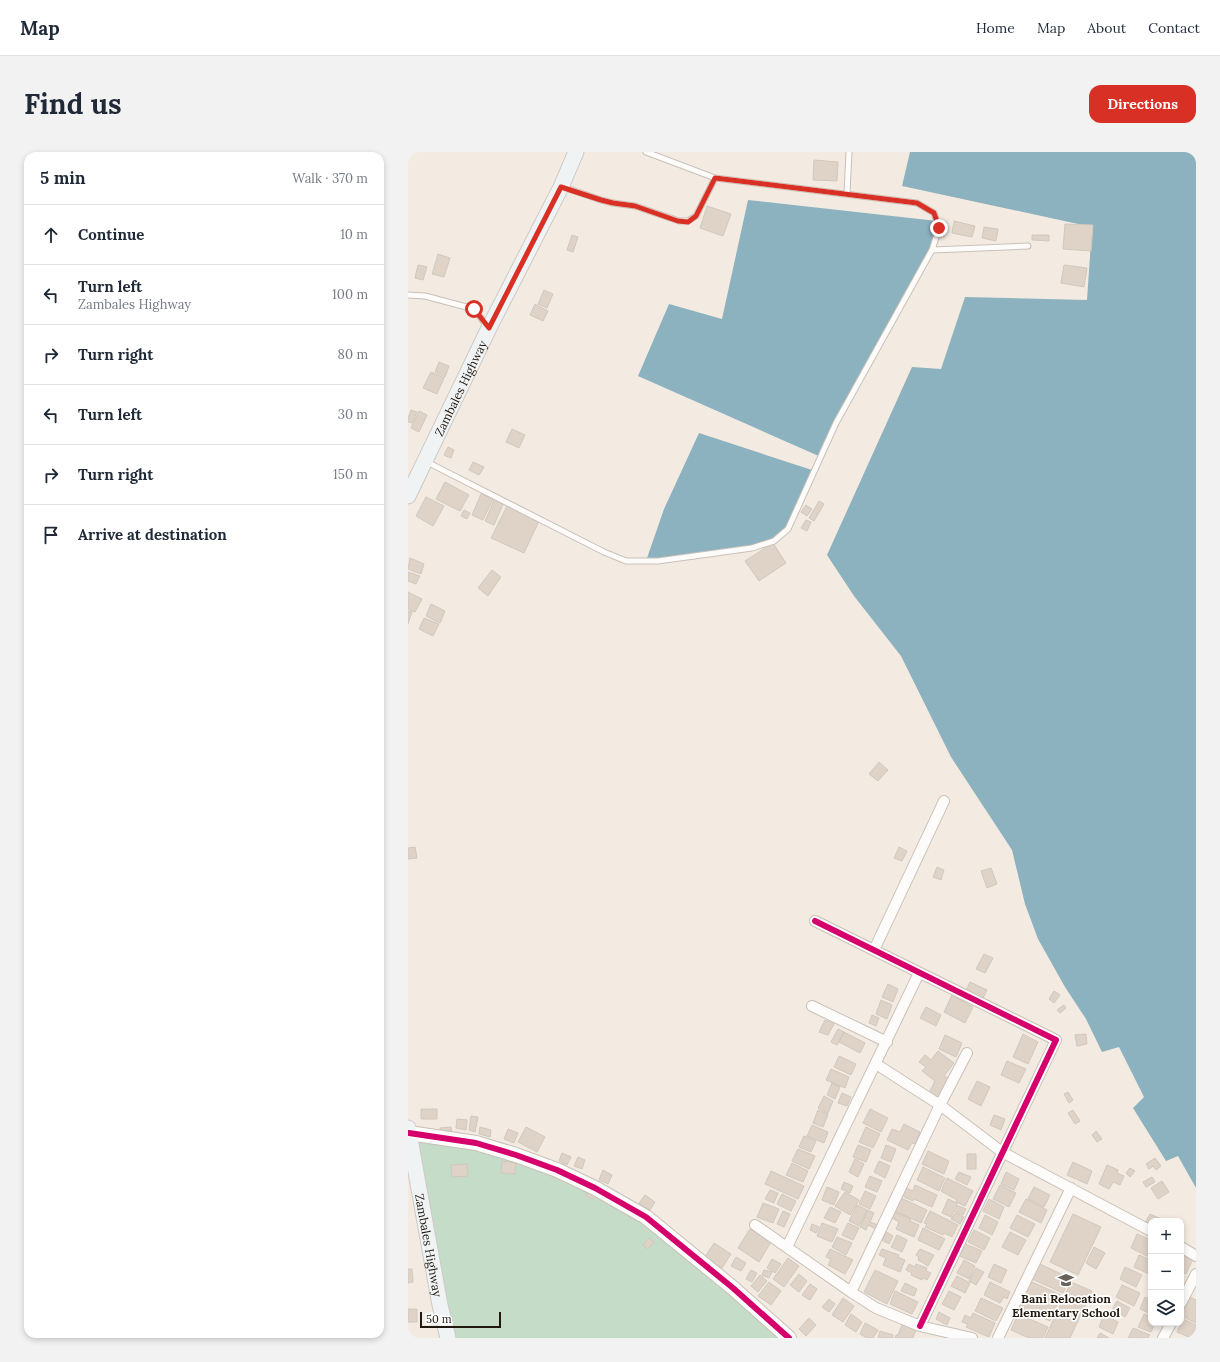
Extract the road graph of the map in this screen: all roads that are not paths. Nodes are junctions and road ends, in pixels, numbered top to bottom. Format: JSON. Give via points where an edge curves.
{"nodes":[{"id":1,"x":576,"y":152,"type":"edge"},
{"id":2,"x":646,"y":152,"type":"edge"},
{"id":3,"x":849,"y":152,"type":"edge"},
{"id":4,"x":715,"y":178,"type":"junction"},
{"id":5,"x":561,"y":187,"type":"junction"},
{"id":6,"x":847,"y":193,"type":"junction"},
{"id":7,"x":1028,"y":246,"type":"dead end"},
{"id":8,"x":932,"y":250,"type":"junction"},
{"id":9,"x":408,"y":295,"type":"edge"},
{"id":10,"x":489,"y":328,"type":"junction"},
{"id":11,"x":426,"y":461,"type":"junction"},
{"id":12,"x":408,"y":496,"type":"edge"},
{"id":13,"x":944,"y":801,"type":"dead end"},
{"id":14,"x":815,"y":921,"type":"dead end"},
{"id":15,"x":874,"y":950,"type":"junction"},
{"id":16,"x":919,"y":972,"type":"junction"},
{"id":17,"x":812,"y":1006,"type":"dead end"},
{"id":18,"x":887,"y":1042,"type":"junction"},
{"id":19,"x":967,"y":1053,"type":"dead end"},
{"id":20,"x":876,"y":1064,"type":"junction"},
{"id":21,"x":940,"y":1105,"type":"junction"},
{"id":22,"x":409,"y":1131,"type":"edge"},
{"id":23,"x":1002,"y":1152,"type":"junction"},
{"id":24,"x":1071,"y":1188,"type":"junction"},
{"id":25,"x":755,"y":1225,"type":"dead end"},
{"id":26,"x":1148,"y":1229,"type":"edge"},
{"id":27,"x":787,"y":1247,"type":"junction"},
{"id":28,"x":1184,"y":1249,"type":"edge"},
{"id":29,"x":1196,"y":1256,"type":"edge"},
{"id":30,"x":1196,"y":1274,"type":"edge"},
{"id":31,"x":851,"y":1292,"type":"junction"},
{"id":32,"x":1184,"y":1297,"type":"edge"},
{"id":33,"x":920,"y":1326,"type":"junction"},
{"id":34,"x":1169,"y":1326,"type":"edge"},
{"id":35,"x":448,"y":1338,"type":"edge"},
{"id":36,"x":789,"y":1338,"type":"edge"},
{"id":37,"x":972,"y":1338,"type":"edge"},
{"id":38,"x":998,"y":1338,"type":"edge"},
{"id":39,"x":1163,"y":1338,"type":"edge"}],
"edges":[{"from":1,"to":5,"type":"main road","name":"Zambales Highway"},
{"from":2,"to":4,"type":"lane"},
{"from":3,"to":6,"type":"lane"},
{"from":4,"to":5,"type":"lane","via":[[696,216],[688,222]]},
{"from":4,"to":6,"type":"lane"},
{"from":5,"to":10,"type":"main road","name":"Zambales Highway"},
{"from":6,"to":8,"type":"lane","via":[[917,203],[934,213],[939,228]]},
{"from":7,"to":8,"type":"lane"},
{"from":8,"to":11,"type":"lane","via":[[836,423],[788,529],[774,541],[752,548],[658,561],[626,561]]},
{"from":9,"to":10,"type":"lane","via":[[425,296],[474,309]]},
{"from":10,"to":11,"type":"main road","name":"Zambales Highway"},
{"from":11,"to":12,"type":"main road","name":"Zambales Highway"},
{"from":13,"to":15,"type":"street"},
{"from":14,"to":15,"type":"street"},
{"from":15,"to":16,"type":"street"},
{"from":16,"to":18,"type":"street"},
{"from":16,"to":23,"type":"street","via":[[1056,1040]]},
{"from":17,"to":18,"type":"street"},
{"from":18,"to":20,"type":"street"},
{"from":19,"to":21,"type":"street"},
{"from":20,"to":21,"type":"street"},
{"from":20,"to":27,"type":"street"},
{"from":21,"to":23,"type":"street"},
{"from":21,"to":31,"type":"street"},
{"from":22,"to":35,"type":"main road","name":"Zambales Highway"},
{"from":22,"to":36,"type":"street","via":[[476,1143],[510,1153],[557,1170],[595,1188],[646,1217]]},
{"from":23,"to":24,"type":"street"},
{"from":23,"to":33,"type":"street"},
{"from":24,"to":26,"type":"street"},
{"from":24,"to":38,"type":"street"},
{"from":25,"to":27,"type":"street"},
{"from":27,"to":31,"type":"street"},
{"from":28,"to":29,"type":"street"},
{"from":30,"to":32,"type":"street"},
{"from":31,"to":33,"type":"street","via":[[876,1308]]},
{"from":33,"to":37,"type":"street"},
{"from":34,"to":39,"type":"street"}]}
